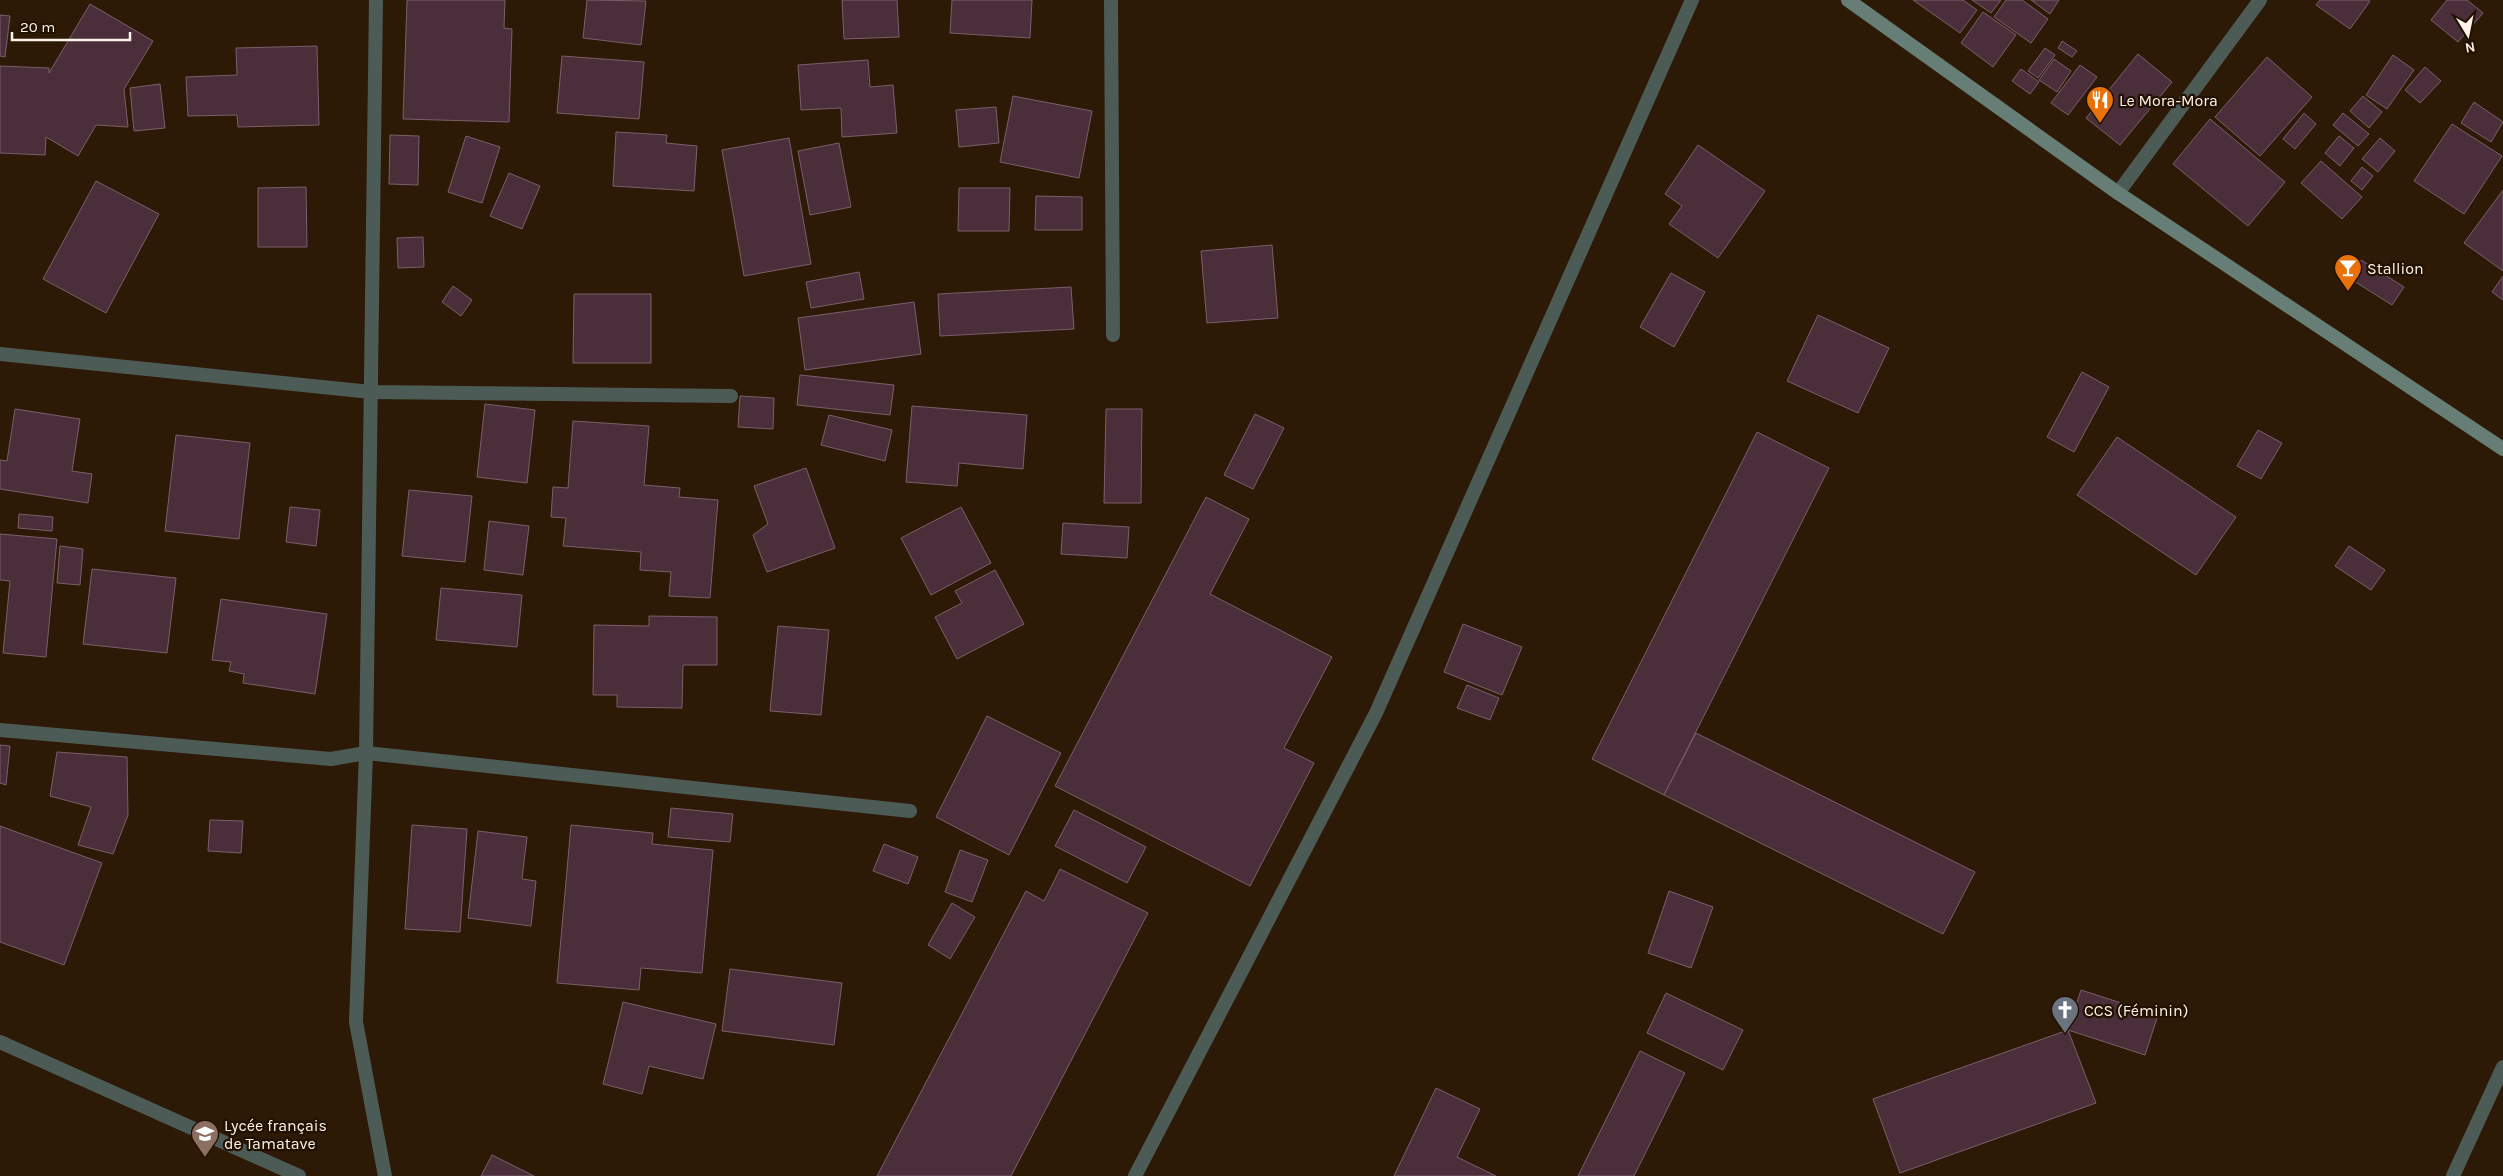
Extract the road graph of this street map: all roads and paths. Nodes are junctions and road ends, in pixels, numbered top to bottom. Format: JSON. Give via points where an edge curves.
{"nodes":[{"id":1,"x":376,"y":0,"type":"edge"},
{"id":2,"x":1111,"y":0,"type":"edge"},
{"id":3,"x":1692,"y":0,"type":"edge"},
{"id":4,"x":1848,"y":0,"type":"edge"},
{"id":5,"x":2260,"y":0,"type":"edge"},
{"id":6,"x":2118,"y":193,"type":"junction"},
{"id":7,"x":1113,"y":335,"type":"dead end"},
{"id":8,"x":0,"y":354,"type":"edge"},
{"id":9,"x":371,"y":392,"type":"junction"},
{"id":10,"x":731,"y":396,"type":"dead end"},
{"id":11,"x":2503,"y":448,"type":"edge"},
{"id":12,"x":0,"y":730,"type":"edge"},
{"id":13,"x":366,"y":753,"type":"junction"},
{"id":14,"x":910,"y":811,"type":"dead end"},
{"id":15,"x":0,"y":1042,"type":"edge"},
{"id":16,"x":2503,"y":1067,"type":"edge"},
{"id":17,"x":299,"y":1176,"type":"edge"},
{"id":18,"x":385,"y":1176,"type":"edge"},
{"id":19,"x":1135,"y":1176,"type":"edge"},
{"id":20,"x":2453,"y":1176,"type":"edge"}],
"edges":[{"from":1,"to":9,"type":"street"},
{"from":2,"to":7,"type":"street"},
{"from":3,"to":19,"type":"street","via":[[1376,713]]},
{"from":4,"to":6,"type":"main road"},
{"from":5,"to":6,"type":"street"},
{"from":6,"to":11,"type":"main road"},
{"from":8,"to":9,"type":"street"},
{"from":9,"to":10,"type":"street"},
{"from":9,"to":13,"type":"street"},
{"from":12,"to":13,"type":"street","via":[[331,759]]},
{"from":13,"to":14,"type":"street"},
{"from":13,"to":18,"type":"street","via":[[356,1022]]},
{"from":15,"to":17,"type":"street"},
{"from":16,"to":20,"type":"street"}]}
